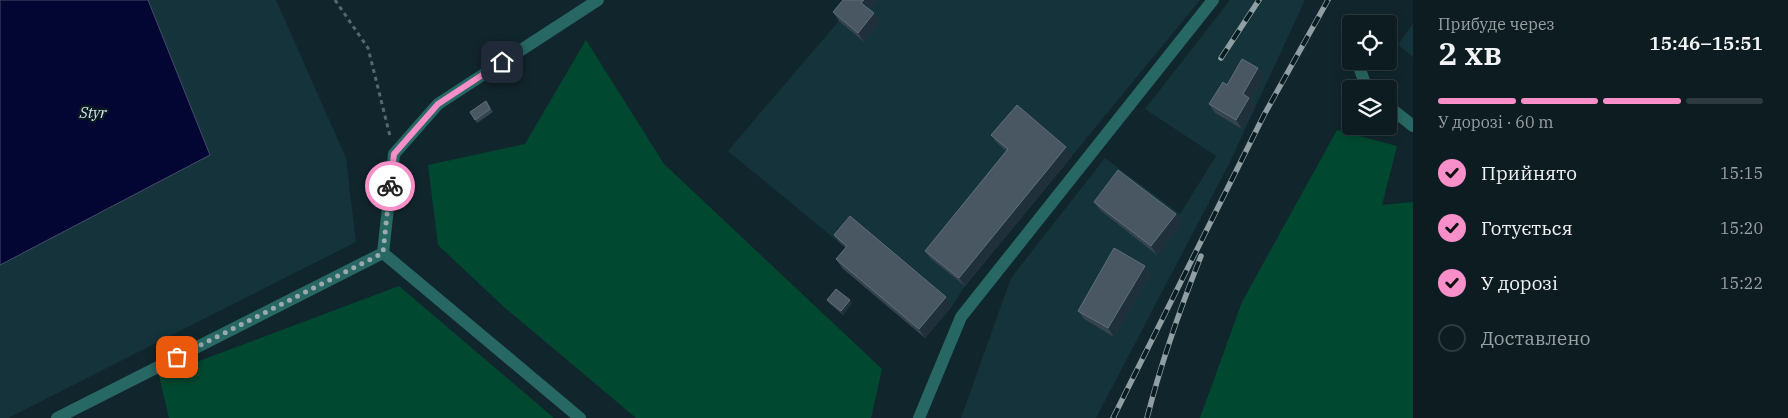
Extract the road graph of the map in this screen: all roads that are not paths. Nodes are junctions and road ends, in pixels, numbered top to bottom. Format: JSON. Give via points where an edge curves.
{"nodes":[{"id":1,"x":598,"y":0,"type":"edge"},
{"id":2,"x":1212,"y":0,"type":"edge"},
{"id":3,"x":1397,"y":113,"type":"edge"},
{"id":4,"x":1413,"y":126,"type":"edge"},
{"id":5,"x":383,"y":253,"type":"junction"},
{"id":6,"x":57,"y":418,"type":"edge"},
{"id":7,"x":580,"y":418,"type":"edge"},
{"id":8,"x":919,"y":418,"type":"edge"}],
"edges":[{"from":1,"to":5,"type":"street","via":[[438,104],[394,154]]},
{"from":2,"to":8,"type":"street","via":[[961,317]]},
{"from":3,"to":4,"type":"street"},
{"from":5,"to":6,"type":"street"},
{"from":5,"to":7,"type":"street"}]}
